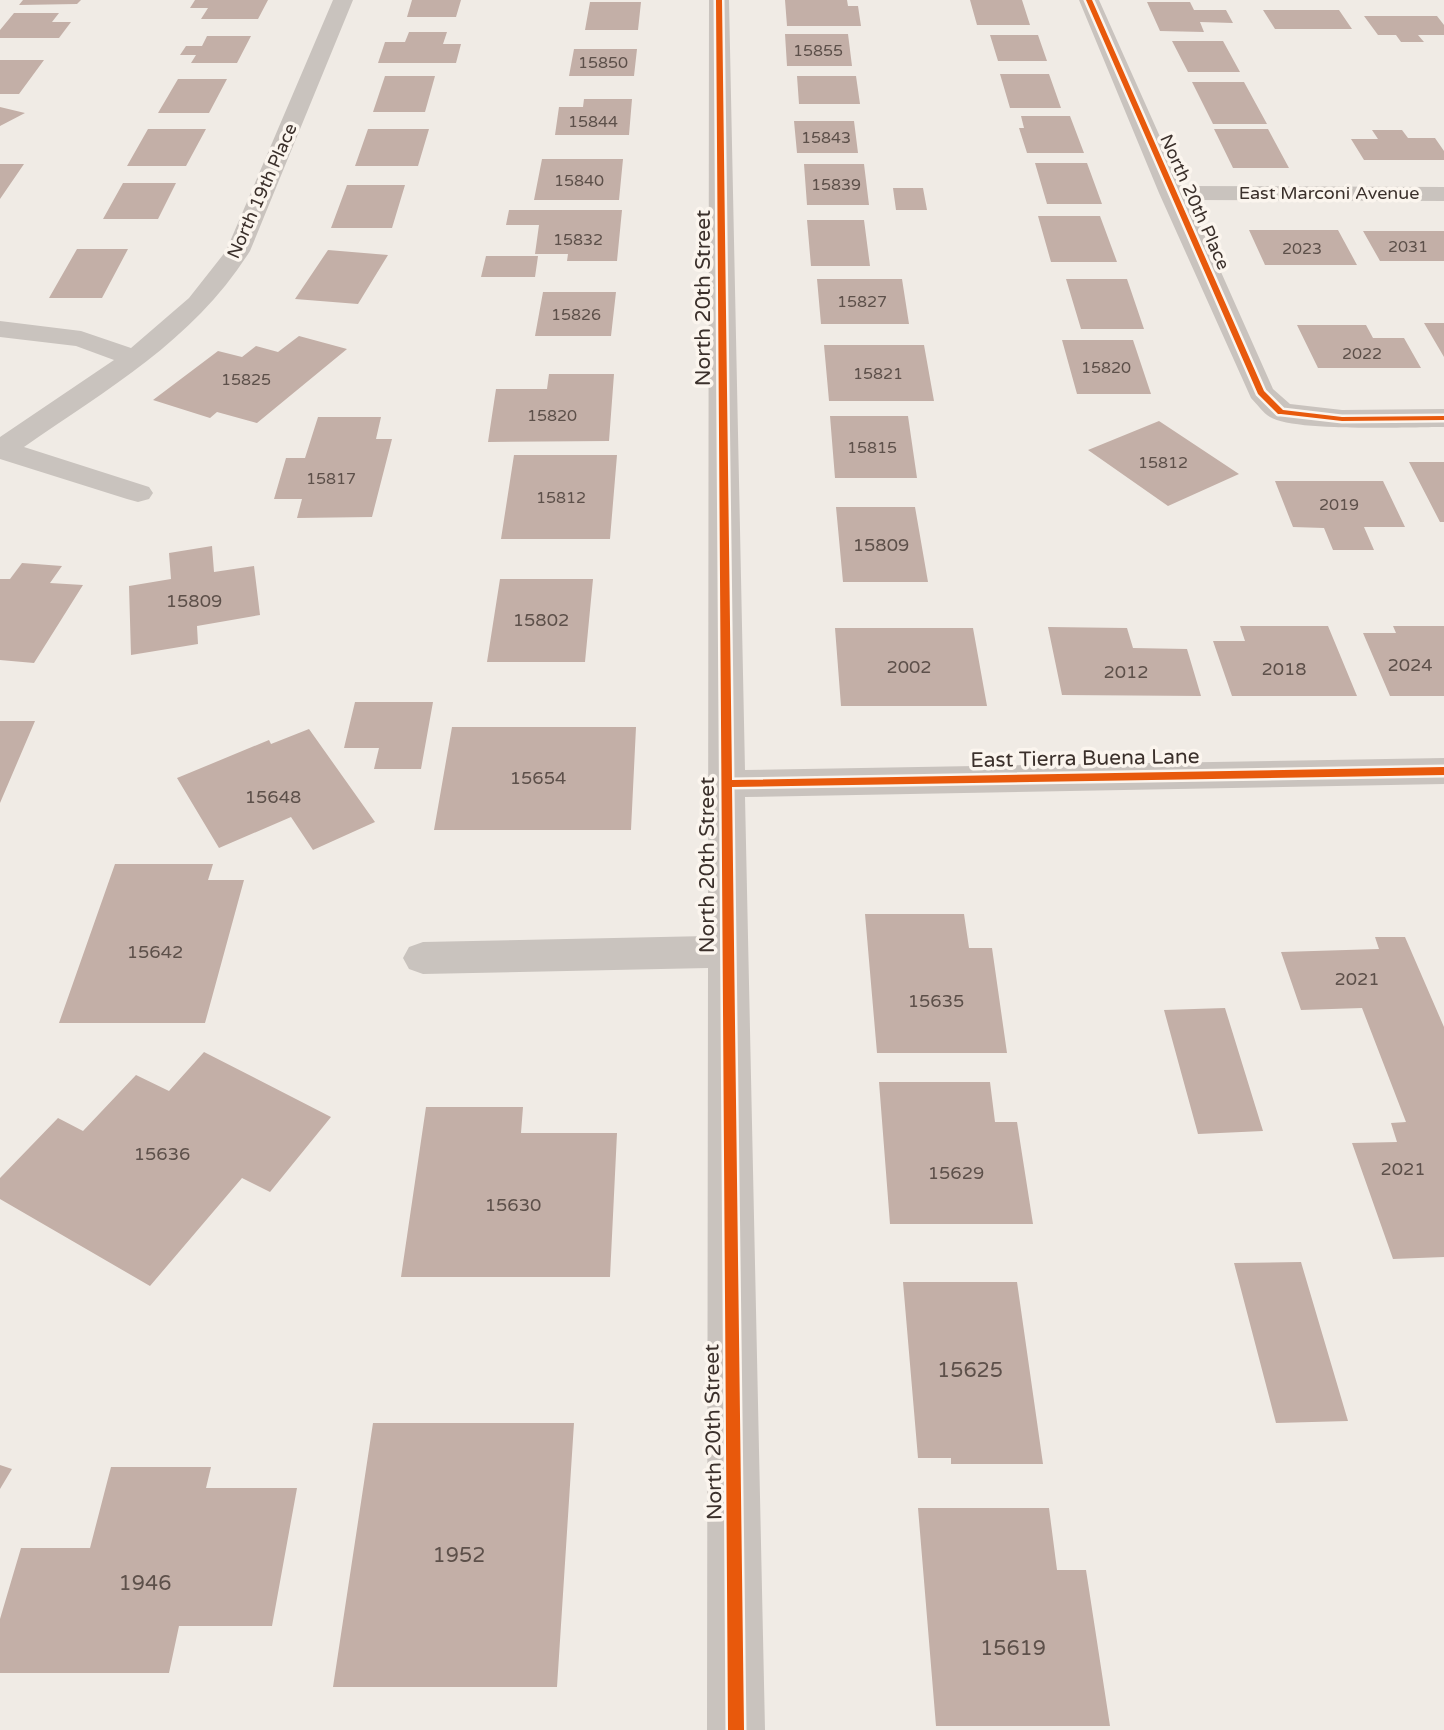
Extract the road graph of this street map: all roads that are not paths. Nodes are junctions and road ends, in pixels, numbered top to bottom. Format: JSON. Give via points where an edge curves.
{"nodes":[{"id":1,"x":343,"y":0,"type":"edge"},
{"id":2,"x":719,"y":0,"type":"edge"},
{"id":3,"x":1089,"y":0,"type":"edge"},
{"id":4,"x":1171,"y":193,"type":"junction"},
{"id":5,"x":1444,"y":194,"type":"edge"},
{"id":6,"x":0,"y":329,"type":"edge"},
{"id":7,"x":133,"y":358,"type":"junction"},
{"id":8,"x":1444,"y":418,"type":"edge"},
{"id":9,"x":1,"y":449,"type":"edge"},
{"id":10,"x":138,"y":493,"type":"dead end"},
{"id":11,"x":1444,"y":771,"type":"edge"},
{"id":12,"x":726,"y":784,"type":"junction"},
{"id":13,"x":727,"y":952,"type":"junction"},
{"id":14,"x":423,"y":958,"type":"dead end"},
{"id":15,"x":736,"y":1730,"type":"edge"}],
"edges":[{"from":1,"to":7,"type":"street","name":"North 19th Place","via":[[238,251],[194,309]]},
{"from":2,"to":12,"type":"street","name":"North 20th Street"},
{"from":3,"to":4,"type":"street","name":"North 20th Place"},
{"from":4,"to":5,"type":"street","name":"East Marconi Avenue"},
{"from":4,"to":8,"type":"street","name":"North 20th Place","via":[[1262,392],[1281,412],[1342,419]]},
{"from":6,"to":7,"type":"street","via":[[81,339]]},
{"from":7,"to":9,"type":"street","name":"North 19th Place"},
{"from":9,"to":10,"type":"street","name":"North 19th Place"},
{"from":11,"to":12,"type":"street","name":"East Tierra Buena Lane"},
{"from":12,"to":13,"type":"street","name":"North 20th Street"},
{"from":13,"to":14,"type":"street","name":"North 20th Street"},
{"from":13,"to":15,"type":"street","name":"North 20th Street"}]}
